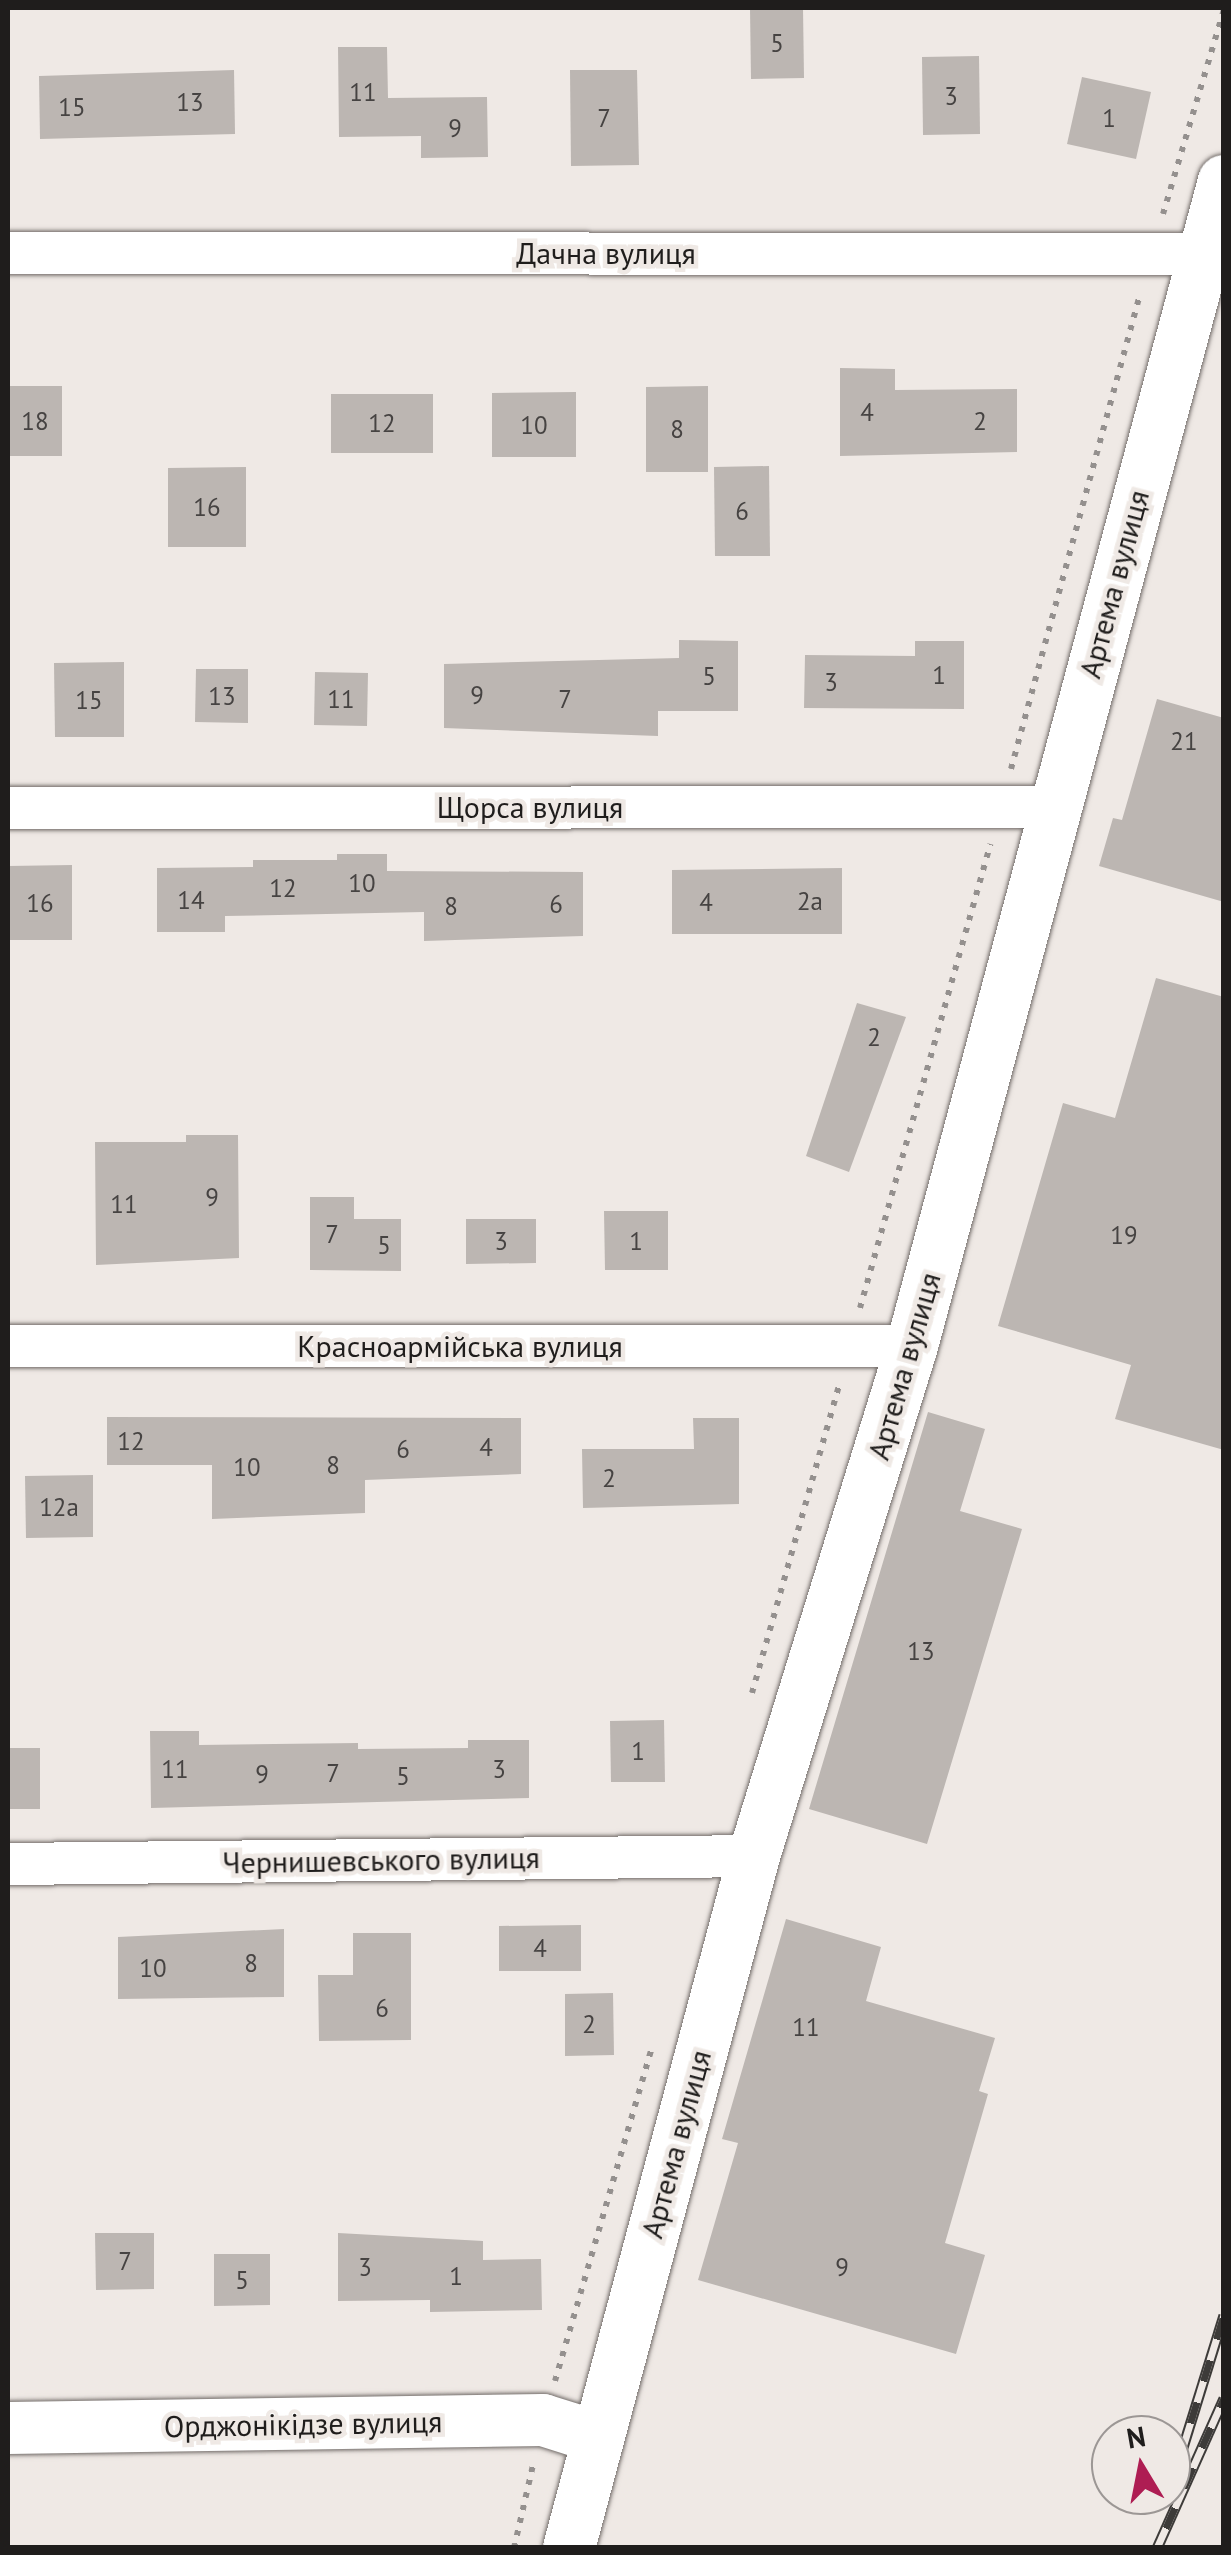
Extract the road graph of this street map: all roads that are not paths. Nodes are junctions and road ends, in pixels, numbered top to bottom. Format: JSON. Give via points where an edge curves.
{"nodes":[{"id":1,"x":1224,"y":181,"type":"edge"},
{"id":2,"x":8,"y":253,"type":"edge"},
{"id":3,"x":1204,"y":254,"type":"junction"},
{"id":4,"x":1053,"y":807,"type":"junction"},
{"id":5,"x":8,"y":808,"type":"edge"},
{"id":6,"x":8,"y":1346,"type":"edge"},
{"id":7,"x":912,"y":1346,"type":"junction"},
{"id":8,"x":754,"y":1856,"type":"junction"},
{"id":9,"x":8,"y":1864,"type":"edge"},
{"id":10,"x":8,"y":2428,"type":"edge"},
{"id":11,"x":597,"y":2437,"type":"junction"},
{"id":12,"x":570,"y":2548,"type":"edge"}],
"edges":[{"from":1,"to":3,"type":"main road","name":"Артема вулиця"},
{"from":2,"to":3,"type":"street","name":"Дачна вулиця"},
{"from":3,"to":4,"type":"main road","name":"Артема вулиця"},
{"from":4,"to":5,"type":"street","name":"Щорса вулиця"},
{"from":4,"to":7,"type":"main road","name":"Артема вулиця"},
{"from":6,"to":7,"type":"street","name":"Красноармійська вулиця"},
{"from":7,"to":8,"type":"main road","name":"Артема вулиця"},
{"from":8,"to":9,"type":"street","name":"Чернишевського вулиця"},
{"from":8,"to":11,"type":"main road","name":"Артема вулиця"},
{"from":10,"to":11,"type":"main road","name":"Орджонікідзе вулиця","via":[[544,2420]]},
{"from":11,"to":12,"type":"main road","name":"Артема вулиця"}]}
